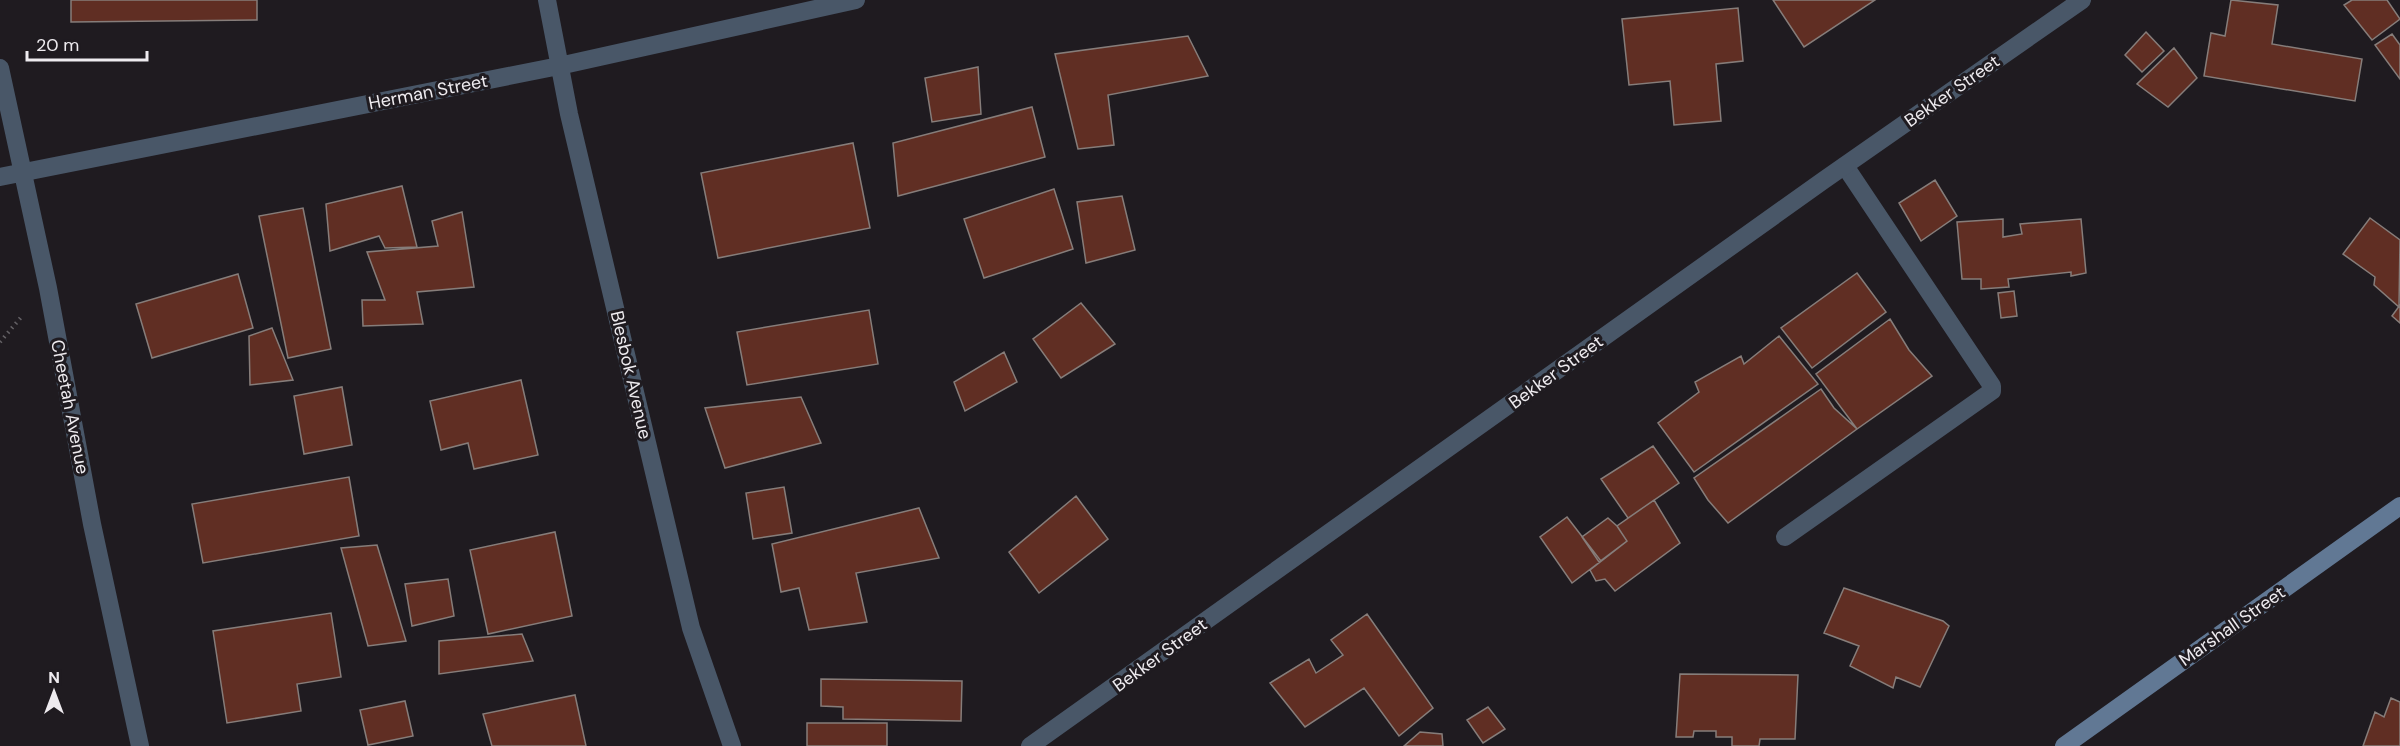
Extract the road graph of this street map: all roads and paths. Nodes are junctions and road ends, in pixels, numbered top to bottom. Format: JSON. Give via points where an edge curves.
{"nodes":[{"id":1,"x":547,"y":0,"type":"edge"},
{"id":2,"x":856,"y":0,"type":"edge"},
{"id":3,"x":2082,"y":0,"type":"edge"},
{"id":4,"x":559,"y":66,"type":"junction"},
{"id":5,"x":0,"y":68,"type":"edge"},
{"id":6,"x":1845,"y":166,"type":"junction"},
{"id":7,"x":23,"y":172,"type":"junction"},
{"id":8,"x":0,"y":177,"type":"edge"},
{"id":9,"x":2400,"y":506,"type":"edge"},
{"id":10,"x":1785,"y":537,"type":"dead end"},
{"id":11,"x":140,"y":746,"type":"edge"},
{"id":12,"x":732,"y":746,"type":"edge"},
{"id":13,"x":1030,"y":746,"type":"edge"},
{"id":14,"x":2064,"y":746,"type":"edge"}],
"edges":[{"from":1,"to":4,"type":"street","name":"Blesbok Avenue"},
{"from":2,"to":4,"type":"street","name":"Herman Street"},
{"from":3,"to":6,"type":"street","name":"Bekker Street"},
{"from":4,"to":7,"type":"street","name":"Herman Street"},
{"from":4,"to":12,"type":"street","name":"Blesbok Avenue","via":[[692,628]]},
{"from":5,"to":7,"type":"street","name":"Cheetah Avenue"},
{"from":6,"to":10,"type":"street","via":[[1992,386],[1992,392]]},
{"from":6,"to":13,"type":"street","name":"Bekker Street"},
{"from":7,"to":8,"type":"street","name":"Herman Street"},
{"from":7,"to":11,"type":"street","name":"Cheetah Avenue"},
{"from":9,"to":14,"type":"street","name":"Marshall Street"}]}
